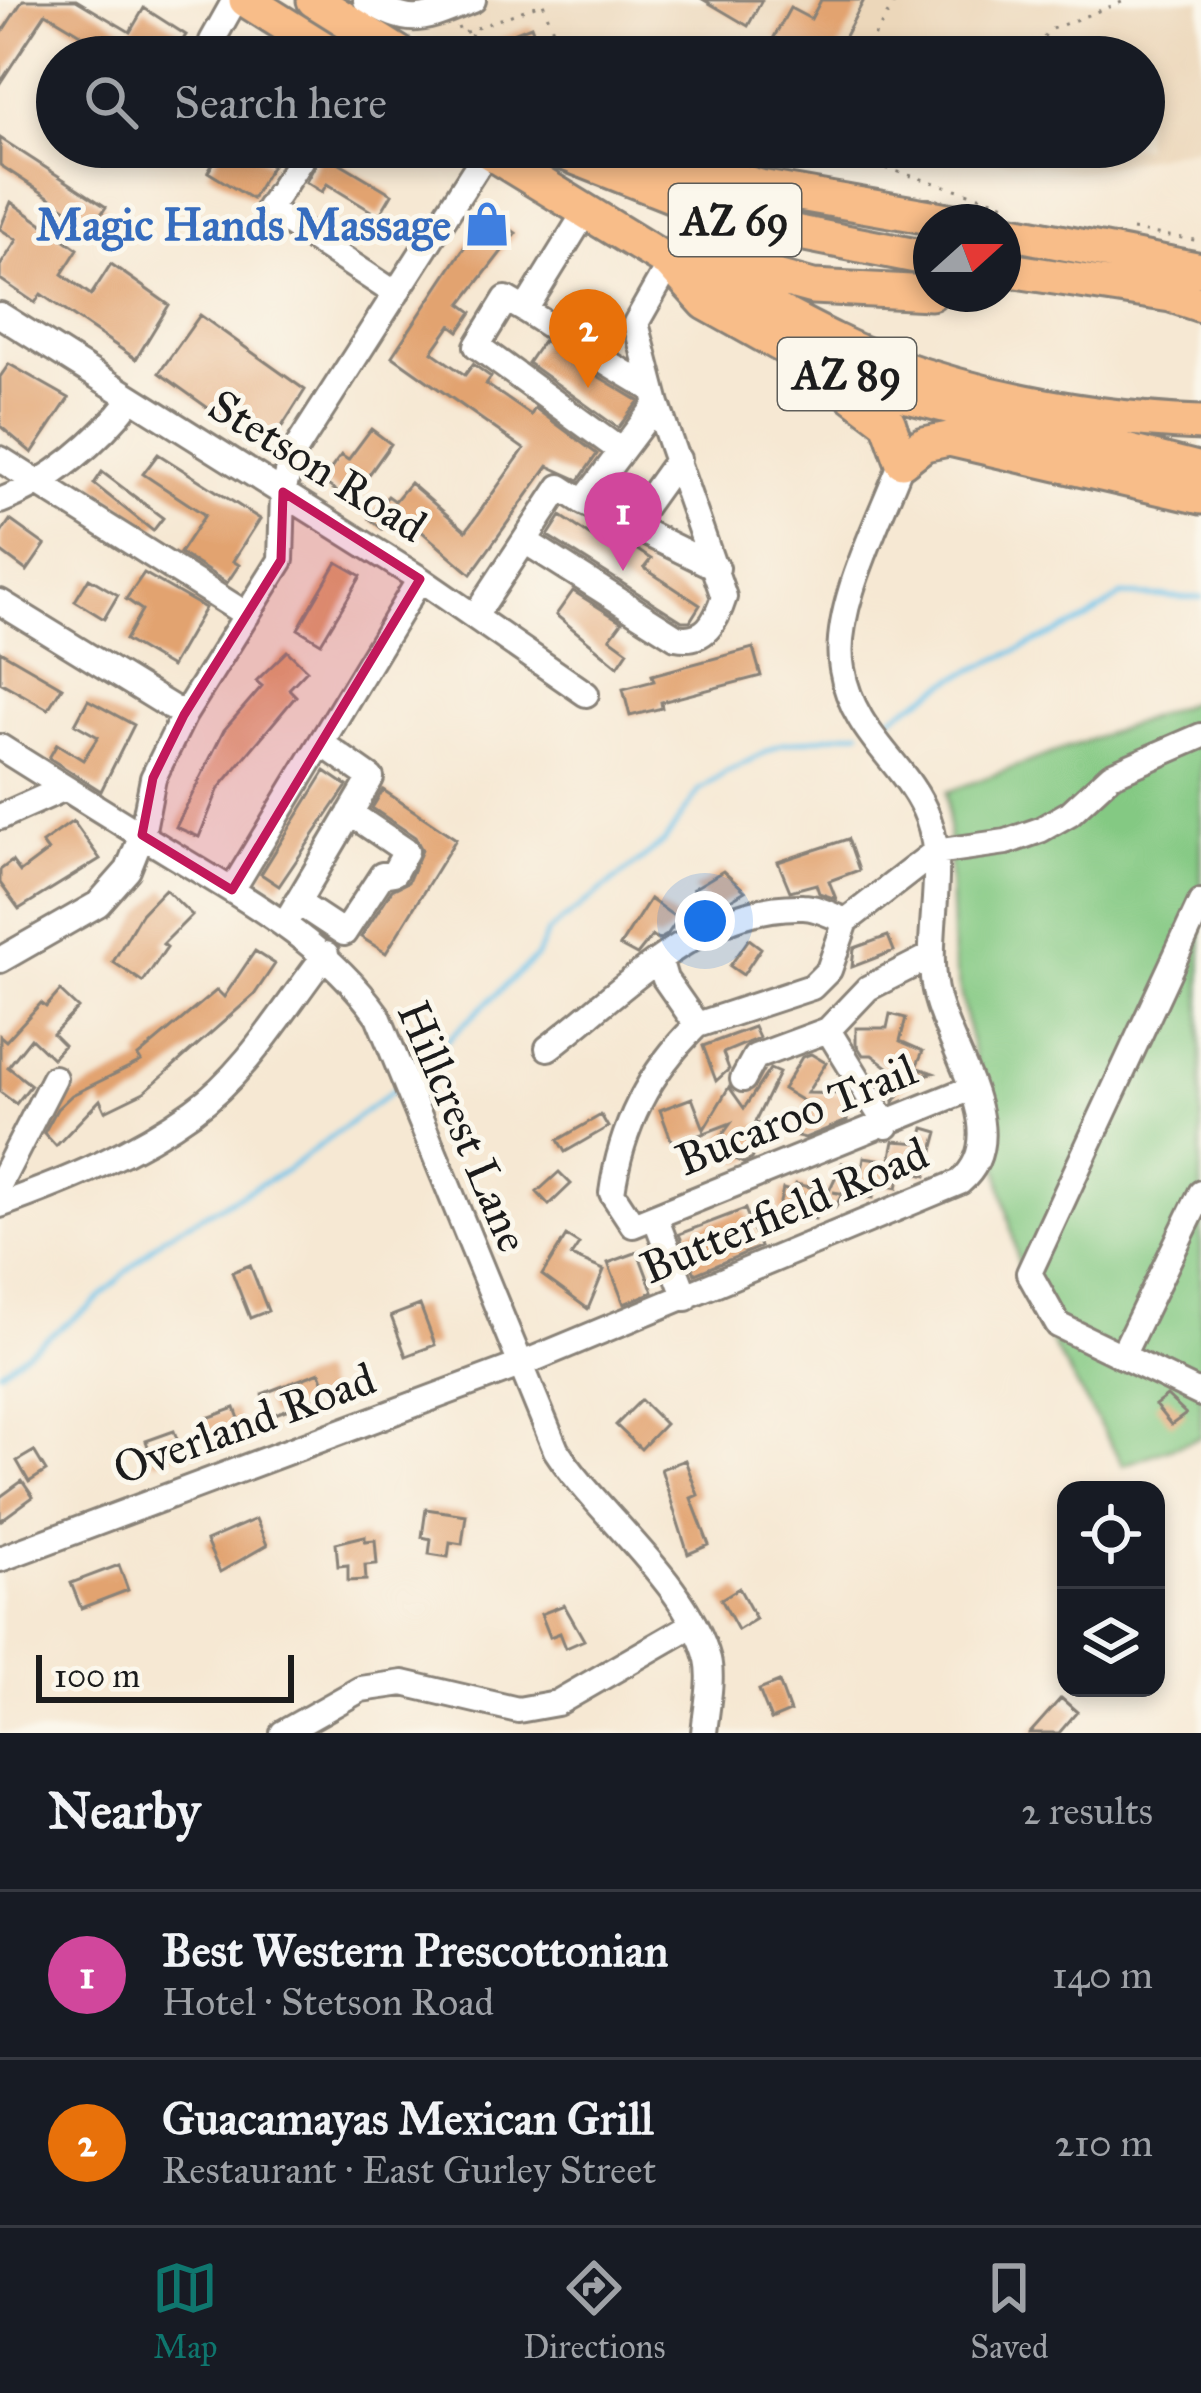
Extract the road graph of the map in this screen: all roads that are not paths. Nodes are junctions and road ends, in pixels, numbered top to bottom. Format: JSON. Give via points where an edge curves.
{"nodes":[{"id":1,"x":235,"y":0,"type":"edge"},
{"id":2,"x":246,"y":0,"type":"edge"},
{"id":3,"x":314,"y":0,"type":"edge"},
{"id":4,"x":365,"y":0,"type":"edge"},
{"id":5,"x":462,"y":4,"type":"edge"},
{"id":6,"x":215,"y":36,"type":"edge"},
{"id":7,"x":298,"y":36,"type":"edge"},
{"id":8,"x":371,"y":36,"type":"edge"},
{"id":9,"x":295,"y":168,"type":"edge"},
{"id":10,"x":481,"y":168,"type":"edge"},
{"id":11,"x":524,"y":168,"type":"edge"},
{"id":12,"x":533,"y":168,"type":"edge"},
{"id":13,"x":598,"y":168,"type":"edge"},
{"id":14,"x":692,"y":168,"type":"edge"},
{"id":15,"x":586,"y":211,"type":"junction"},
{"id":16,"x":913,"y":214,"type":"edge"},
{"id":17,"x":1021,"y":222,"type":"edge"},
{"id":18,"x":913,"y":255,"type":"edge"},
{"id":19,"x":670,"y":263,"type":"junction"},
{"id":20,"x":1201,"y":270,"type":"edge"},
{"id":21,"x":1021,"y":271,"type":"edge"},
{"id":22,"x":1021,"y":291,"type":"edge"},
{"id":23,"x":913,"y":292,"type":"edge"},
{"id":24,"x":396,"y":294,"type":"junction"},
{"id":25,"x":1186,"y":300,"type":"edge"},
{"id":26,"x":525,"y":310,"type":"junction"},
{"id":27,"x":0,"y":315,"type":"edge"},
{"id":28,"x":562,"y":334,"type":"dead end"},
{"id":29,"x":585,"y":349,"type":"dead end"},
{"id":30,"x":792,"y":351,"type":"junction"},
{"id":31,"x":655,"y":397,"type":"junction"},
{"id":32,"x":132,"y":398,"type":"junction"},
{"id":33,"x":1201,"y":423,"type":"edge"},
{"id":34,"x":1049,"y":436,"type":"junction"},
{"id":35,"x":1201,"y":442,"type":"edge"},
{"id":36,"x":622,"y":451,"type":"junction"},
{"id":37,"x":0,"y":459,"type":"edge"},
{"id":38,"x":678,"y":459,"type":"junction"},
{"id":39,"x":902,"y":461,"type":"junction"},
{"id":40,"x":1201,"y":470,"type":"edge"},
{"id":41,"x":40,"y":484,"type":"junction"},
{"id":42,"x":283,"y":492,"type":"junction"},
{"id":43,"x":1201,"y":497,"type":"edge"},
{"id":44,"x":0,"y":501,"type":"edge"},
{"id":45,"x":583,"y":502,"type":"junction"},
{"id":46,"x":630,"y":526,"type":"junction"},
{"id":47,"x":525,"y":541,"type":"junction"},
{"id":48,"x":716,"y":568,"type":"junction"},
{"id":49,"x":420,"y":579,"type":"junction"},
{"id":50,"x":0,"y":602,"type":"edge"},
{"id":51,"x":247,"y":614,"type":"junction"},
{"id":52,"x":475,"y":616,"type":"junction"},
{"id":53,"x":586,"y":694,"type":"dead end"},
{"id":54,"x":184,"y":715,"type":"junction"},
{"id":55,"x":1201,"y":736,"type":"edge"},
{"id":56,"x":321,"y":743,"type":"junction"},
{"id":57,"x":0,"y":747,"type":"edge"},
{"id":58,"x":65,"y":788,"type":"junction"},
{"id":59,"x":350,"y":813,"type":"junction"},
{"id":60,"x":0,"y":817,"type":"edge"},
{"id":61,"x":142,"y":835,"type":"junction"},
{"id":62,"x":935,"y":852,"type":"junction"},
{"id":63,"x":232,"y":890,"type":"junction"},
{"id":64,"x":297,"y":902,"type":"junction"},
{"id":65,"x":1201,"y":902,"type":"edge"},
{"id":66,"x":846,"y":922,"type":"junction"},
{"id":67,"x":284,"y":926,"type":"junction"},
{"id":68,"x":326,"y":954,"type":"junction"},
{"id":69,"x":929,"y":957,"type":"junction"},
{"id":70,"x":0,"y":960,"type":"edge"},
{"id":71,"x":661,"y":962,"type":"junction"},
{"id":72,"x":697,"y":1025,"type":"junction"},
{"id":73,"x":828,"y":1030,"type":"junction"},
{"id":74,"x":548,"y":1048,"type":"dead end"},
{"id":75,"x":54,"y":1078,"type":"dead end"},
{"id":76,"x":742,"y":1079,"type":"dead end"},
{"id":77,"x":969,"y":1088,"type":"junction"},
{"id":78,"x":886,"y":1126,"type":"junction"},
{"id":79,"x":0,"y":1183,"type":"edge"},
{"id":80,"x":1201,"y":1193,"type":"edge"},
{"id":81,"x":0,"y":1205,"type":"edge"},
{"id":82,"x":656,"y":1216,"type":"junction"},
{"id":83,"x":686,"y":1298,"type":"junction"},
{"id":84,"x":1122,"y":1356,"type":"junction"},
{"id":85,"x":518,"y":1366,"type":"junction"},
{"id":86,"x":1201,"y":1394,"type":"edge"},
{"id":87,"x":0,"y":1559,"type":"edge"},
{"id":88,"x":694,"y":1624,"type":"junction"},
{"id":89,"x":283,"y":1733,"type":"edge"},
{"id":90,"x":704,"y":1733,"type":"edge"}],
"edges":[{"from":1,"to":6,"type":"street"},
{"from":2,"to":7,"type":"main road"},
{"from":3,"to":8,"type":"main road"},
{"from":4,"to":5,"type":"street","via":[[397,20],[418,21]]},
{"from":9,"to":24,"type":"street","via":[[268,209]]},
{"from":10,"to":24,"type":"street"},
{"from":11,"to":15,"type":"main road","number":"AZ 89"},
{"from":12,"to":23,"type":"main road","via":[[749,274]]},
{"from":13,"to":18,"type":"main road","number":"AZ 69","via":[[734,220]]},
{"from":14,"to":16,"type":"main road"},
{"from":15,"to":19,"type":"main road","number":"AZ 89"},
{"from":15,"to":26,"type":"street"},
{"from":17,"to":20,"type":"main road"},
{"from":19,"to":30,"type":"main road","number":"AZ 89","via":[[706,303]]},
{"from":19,"to":31,"type":"street","via":[[635,323]]},
{"from":19,"to":33,"type":"main road","via":[[718,278],[886,363],[1071,411]]},
{"from":21,"to":25,"type":"main road"},
{"from":22,"to":25,"type":"main road"},
{"from":24,"to":42,"type":"street","via":[[293,454]]},
{"from":26,"to":28,"type":"street"},
{"from":26,"to":36,"type":"street","via":[[506,299],[477,346]]},
{"from":27,"to":32,"type":"street","name":"Stetson Road"},
{"from":29,"to":31,"type":"street"},
{"from":30,"to":34,"type":"main road","number":"AZ 89","via":[[892,392]]},
{"from":30,"to":39,"type":"main road","via":[[881,415]]},
{"from":31,"to":36,"type":"street"},
{"from":31,"to":38,"type":"street"},
{"from":32,"to":41,"type":"street"},
{"from":32,"to":42,"type":"street","name":"Stetson Road"},
{"from":34,"to":35,"type":"main road","number":"AZ 89"},
{"from":34,"to":40,"type":"main road"},
{"from":36,"to":45,"type":"street"},
{"from":37,"to":41,"type":"street"},
{"from":38,"to":46,"type":"street"},
{"from":38,"to":48,"type":"street"},
{"from":39,"to":43,"type":"main road","via":[[924,444],[949,439]]},
{"from":39,"to":62,"type":"street","name":"Butterfield Road","via":[[841,626],[841,669],[856,718],[927,815]]},
{"from":41,"to":44,"type":"street"},
{"from":41,"to":51,"type":"street"},
{"from":42,"to":49,"type":"street","name":"Stetson Road"},
{"from":42,"to":51,"type":"street","via":[[281,560]]},
{"from":45,"to":46,"type":"street"},
{"from":45,"to":47,"type":"street","via":[[560,488]]},
{"from":46,"to":48,"type":"street"},
{"from":47,"to":48,"type":"street","via":[[690,640],[717,620],[724,597]]},
{"from":47,"to":52,"type":"street"},
{"from":49,"to":52,"type":"street","name":"Stetson Road"},
{"from":49,"to":56,"type":"street"},
{"from":50,"to":54,"type":"street"},
{"from":51,"to":54,"type":"street"},
{"from":52,"to":53,"type":"street","name":"Stetson Road"},
{"from":54,"to":61,"type":"street","via":[[153,778]]},
{"from":55,"to":62,"type":"street","via":[[1111,775],[1040,830]]},
{"from":56,"to":59,"type":"street","via":[[371,778]]},
{"from":56,"to":63,"type":"street"},
{"from":57,"to":58,"type":"street","name":"Hillcrest Lane"},
{"from":58,"to":60,"type":"street"},
{"from":58,"to":61,"type":"street","name":"Hillcrest Lane"},
{"from":59,"to":64,"type":"street"},
{"from":59,"to":64,"type":"street","via":[[406,851],[394,874],[382,875],[344,933]]},
{"from":61,"to":63,"type":"street","name":"Hillcrest Lane"},
{"from":61,"to":70,"type":"street","via":[[128,870],[98,904]]},
{"from":62,"to":66,"type":"street"},
{"from":62,"to":69,"type":"street","name":"Butterfield Road"},
{"from":63,"to":67,"type":"street","name":"Hillcrest Lane"},
{"from":64,"to":67,"type":"street"},
{"from":65,"to":84,"type":"street","via":[[1029,1274],[1058,1325]]},
{"from":66,"to":71,"type":"street","via":[[806,906],[728,919]]},
{"from":66,"to":72,"type":"street","via":[[829,970],[812,987]]},
{"from":67,"to":68,"type":"street","name":"Hillcrest Lane"},
{"from":68,"to":81,"type":"street","via":[[197,1109],[122,1154]]},
{"from":68,"to":85,"type":"street","name":"Hillcrest Lane","via":[[377,1016]]},
{"from":69,"to":73,"type":"street","via":[[868,988]]},
{"from":69,"to":77,"type":"street","name":"Butterfield Road"},
{"from":71,"to":72,"type":"street"},
{"from":71,"to":74,"type":"street"},
{"from":72,"to":82,"type":"street","via":[[638,1101],[617,1151],[612,1193],[619,1211],[633,1225]]},
{"from":73,"to":76,"type":"street","via":[[755,1057]]},
{"from":73,"to":78,"type":"street"},
{"from":75,"to":79,"type":"street"},
{"from":77,"to":78,"type":"street","name":"Bucaroo Trail"},
{"from":77,"to":83,"type":"street","name":"Butterfield Road","via":[[985,1149],[960,1182]]},
{"from":78,"to":82,"type":"street","name":"Bucaroo Trail"},
{"from":80,"to":84,"type":"street"},
{"from":82,"to":83,"type":"street"},
{"from":83,"to":85,"type":"street","name":"Butterfield Road"},
{"from":84,"to":86,"type":"street"},
{"from":85,"to":87,"type":"street","name":"Overland Road"},
{"from":85,"to":88,"type":"street","via":[[585,1495]]},
{"from":88,"to":89,"type":"street","via":[[557,1702],[518,1710],[403,1684],[362,1689]]},
{"from":88,"to":90,"type":"street","via":[[709,1663]]}]}
